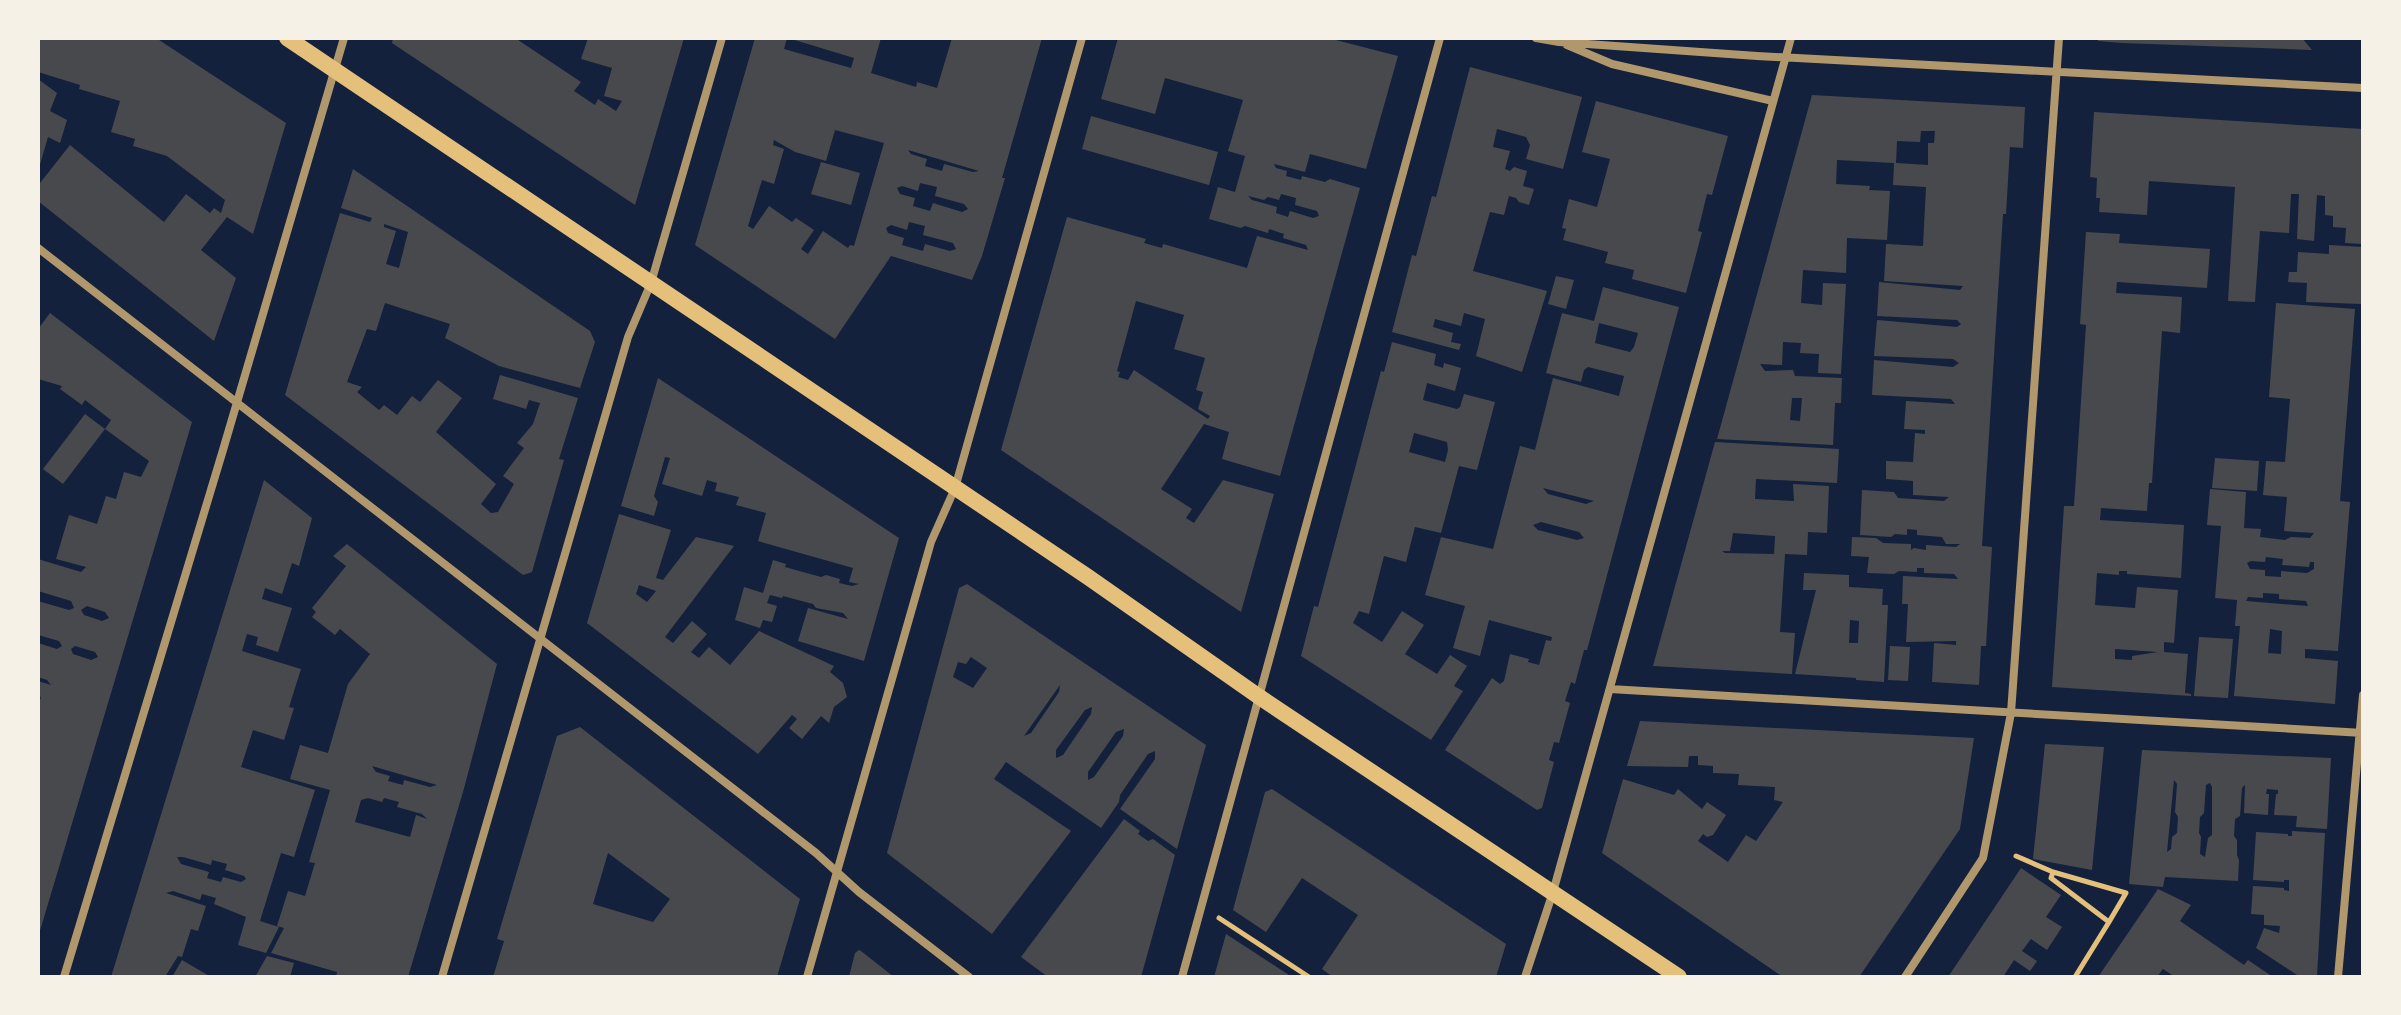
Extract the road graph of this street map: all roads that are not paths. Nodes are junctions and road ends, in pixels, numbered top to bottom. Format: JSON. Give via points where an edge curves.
{"nodes":[{"id":1,"x":287,"y":38,"type":"edge"},
{"id":2,"x":344,"y":38,"type":"edge"},
{"id":3,"x":722,"y":38,"type":"edge"},
{"id":4,"x":1082,"y":38,"type":"edge"},
{"id":5,"x":1440,"y":38,"type":"edge"},
{"id":6,"x":1536,"y":38,"type":"edge"},
{"id":7,"x":1791,"y":38,"type":"edge"},
{"id":8,"x":2059,"y":38,"type":"edge"},
{"id":9,"x":1559,"y":42,"type":"junction"},
{"id":10,"x":1786,"y":57,"type":"junction"},
{"id":11,"x":335,"y":71,"type":"junction"},
{"id":12,"x":2057,"y":72,"type":"junction"},
{"id":13,"x":2363,"y":88,"type":"edge"},
{"id":14,"x":1773,"y":101,"type":"junction"},
{"id":15,"x":38,"y":248,"type":"edge"},
{"id":16,"x":651,"y":283,"type":"junction"},
{"id":17,"x":237,"y":401,"type":"junction"},
{"id":18,"x":955,"y":488,"type":"junction"},
{"id":19,"x":541,"y":639,"type":"junction"},
{"id":20,"x":1610,"y":689,"type":"junction"},
{"id":21,"x":2363,"y":695,"type":"edge"},
{"id":22,"x":1258,"y":696,"type":"junction"},
{"id":23,"x":2011,"y":713,"type":"junction"},
{"id":24,"x":2362,"y":733,"type":"edge"},
{"id":25,"x":837,"y":872,"type":"junction"},
{"id":26,"x":1553,"y":892,"type":"junction"},
{"id":27,"x":64,"y":977,"type":"edge"},
{"id":28,"x":442,"y":977,"type":"edge"},
{"id":29,"x":807,"y":977,"type":"edge"},
{"id":30,"x":969,"y":977,"type":"edge"},
{"id":31,"x":1182,"y":977,"type":"edge"},
{"id":32,"x":1525,"y":977,"type":"edge"},
{"id":33,"x":1679,"y":977,"type":"edge"},
{"id":34,"x":1905,"y":977,"type":"edge"},
{"id":35,"x":2338,"y":977,"type":"edge"}],
"edges":[{"from":1,"to":11,"type":"main road"},
{"from":2,"to":11,"type":"street"},
{"from":3,"to":16,"type":"street"},
{"from":4,"to":18,"type":"street"},
{"from":5,"to":22,"type":"street"},
{"from":6,"to":9,"type":"street"},
{"from":7,"to":10,"type":"street"},
{"from":8,"to":12,"type":"street"},
{"from":9,"to":10,"type":"street"},
{"from":9,"to":14,"type":"street","via":[[1612,64]]},
{"from":10,"to":12,"type":"street"},
{"from":10,"to":14,"type":"street"},
{"from":11,"to":16,"type":"main road"},
{"from":11,"to":17,"type":"street"},
{"from":12,"to":13,"type":"street"},
{"from":12,"to":23,"type":"street"},
{"from":14,"to":20,"type":"street"},
{"from":15,"to":17,"type":"street"},
{"from":16,"to":18,"type":"main road"},
{"from":16,"to":19,"type":"street","via":[[628,337]]},
{"from":17,"to":19,"type":"street"},
{"from":17,"to":27,"type":"street"},
{"from":18,"to":22,"type":"main road"},
{"from":18,"to":25,"type":"street","via":[[931,542]]},
{"from":19,"to":25,"type":"street"},
{"from":19,"to":28,"type":"street"},
{"from":20,"to":23,"type":"street"},
{"from":20,"to":26,"type":"street"},
{"from":21,"to":24,"type":"street"},
{"from":22,"to":26,"type":"main road"},
{"from":22,"to":31,"type":"street"},
{"from":23,"to":24,"type":"street"},
{"from":23,"to":34,"type":"street","via":[[1983,858]]},
{"from":24,"to":35,"type":"street"},
{"from":25,"to":29,"type":"street"},
{"from":25,"to":30,"type":"street"},
{"from":26,"to":32,"type":"street"},
{"from":26,"to":33,"type":"main road"}]}
